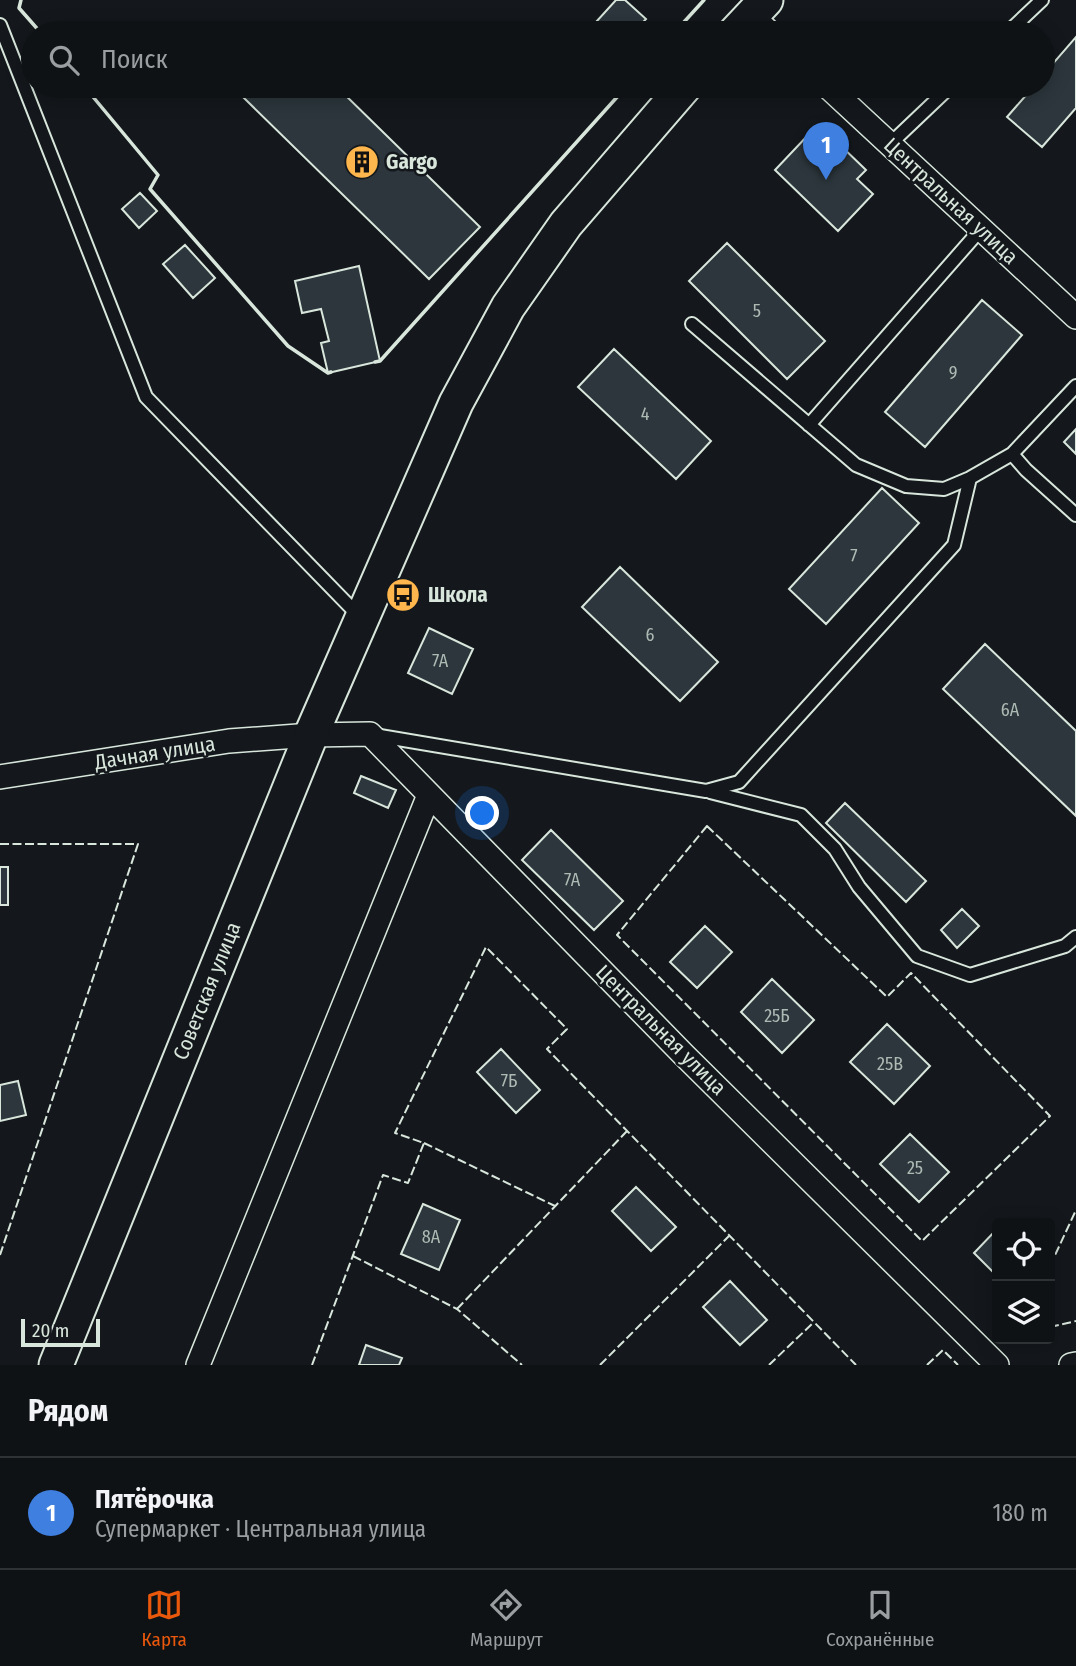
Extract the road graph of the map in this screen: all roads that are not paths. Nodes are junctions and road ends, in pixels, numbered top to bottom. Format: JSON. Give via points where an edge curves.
{"nodes":[{"id":1,"x":1042,"y":0,"type":"edge"},
{"id":2,"x":1020,"y":21,"type":"edge"},
{"id":3,"x":0,"y":25,"type":"edge"},
{"id":4,"x":21,"y":79,"type":"edge"},
{"id":5,"x":29,"y":98,"type":"edge"},
{"id":6,"x":675,"y":98,"type":"edge"},
{"id":7,"x":840,"y":98,"type":"edge"},
{"id":8,"x":938,"y":98,"type":"edge"},
{"id":9,"x":890,"y":144,"type":"junction"},
{"id":10,"x":981,"y":229,"type":"junction"},
{"id":11,"x":1076,"y":317,"type":"edge"},
{"id":12,"x":692,"y":324,"type":"dead end"},
{"id":13,"x":1076,"y":386,"type":"edge"},
{"id":14,"x":809,"y":425,"type":"junction"},
{"id":15,"x":1012,"y":454,"type":"junction"},
{"id":16,"x":970,"y":478,"type":"junction"},
{"id":17,"x":1076,"y":515,"type":"edge"},
{"id":18,"x":361,"y":619,"type":"junction"},
{"id":19,"x":370,"y":734,"type":"junction"},
{"id":20,"x":311,"y":735,"type":"junction"},
{"id":21,"x":0,"y":777,"type":"edge"},
{"id":22,"x":706,"y":791,"type":"junction"},
{"id":23,"x":429,"y":794,"type":"junction"},
{"id":24,"x":1076,"y":937,"type":"edge"},
{"id":25,"x":56,"y":1365,"type":"edge"},
{"id":26,"x":198,"y":1365,"type":"edge"},
{"id":27,"x":997,"y":1365,"type":"edge"}],
"edges":[{"from":1,"to":2,"type":"lane"},
{"from":3,"to":4,"type":"lane"},
{"from":5,"to":18,"type":"lane","via":[[146,397]]},
{"from":6,"to":18,"type":"street","name":"Советская улица","via":[[566,224],[508,307],[456,403]]},
{"from":7,"to":9,"type":"street","name":"Центральная улица"},
{"from":8,"to":9,"type":"lane"},
{"from":9,"to":10,"type":"street","name":"Центральная улица"},
{"from":10,"to":11,"type":"street","name":"Центральная улица"},
{"from":10,"to":14,"type":"lane"},
{"from":12,"to":14,"type":"lane"},
{"from":13,"to":15,"type":"lane"},
{"from":14,"to":16,"type":"lane","via":[[856,465],[906,486],[944,489]]},
{"from":15,"to":16,"type":"lane"},
{"from":15,"to":17,"type":"lane"},
{"from":16,"to":22,"type":"lane","via":[[954,545],[739,782]]},
{"from":18,"to":20,"type":"street","name":"Советская улица"},
{"from":19,"to":20,"type":"street"},
{"from":19,"to":22,"type":"lane"},
{"from":19,"to":23,"type":"street","name":"Центральная улица"},
{"from":20,"to":21,"type":"street","name":"Дачная улица","via":[[229,741]]},
{"from":20,"to":25,"type":"street","name":"Советская улица"},
{"from":22,"to":24,"type":"lane","via":[[802,815],[835,849],[859,887],[917,956],[970,975],[1065,946]]},
{"from":23,"to":26,"type":"street"},
{"from":23,"to":27,"type":"street","name":"Центральная улица"}]}
